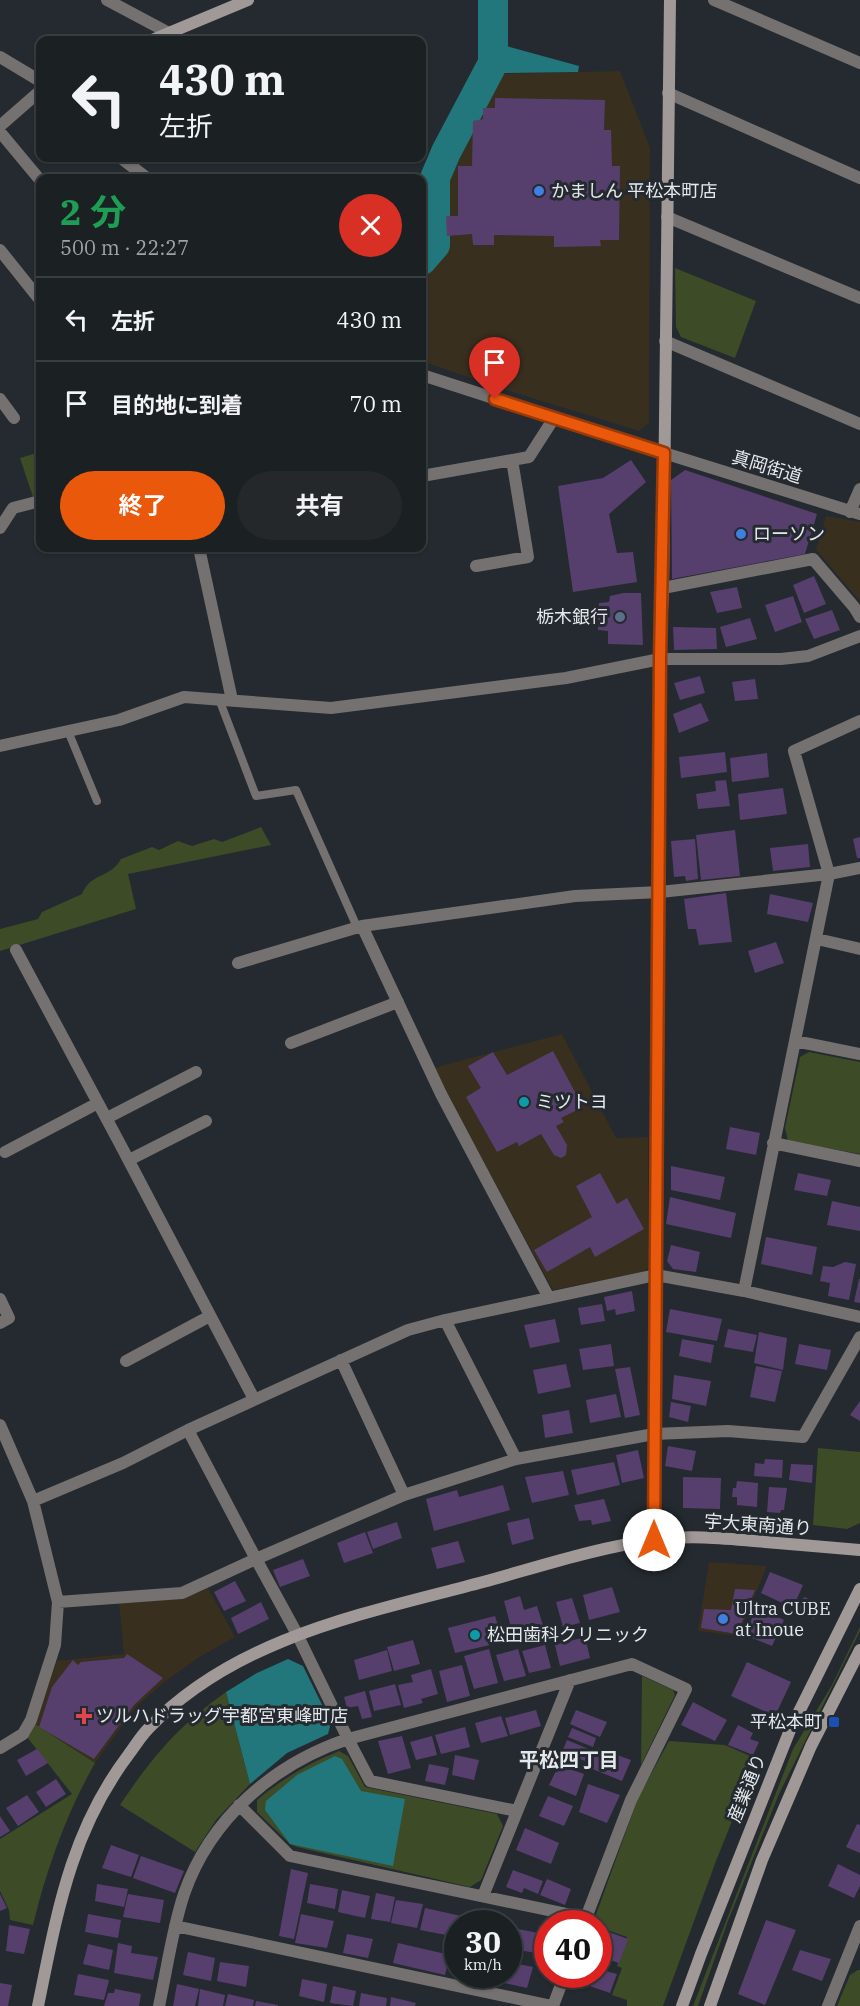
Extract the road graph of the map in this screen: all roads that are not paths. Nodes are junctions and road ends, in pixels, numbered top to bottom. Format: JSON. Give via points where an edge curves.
{"nodes":[{"id":1,"x":107,"y":0,"type":"edge"},
{"id":2,"x":248,"y":0,"type":"edge"},
{"id":3,"x":670,"y":0,"type":"edge"},
{"id":4,"x":714,"y":0,"type":"edge"},
{"id":5,"x":169,"y":33,"type":"junction"},
{"id":6,"x":162,"y":36,"type":"edge"},
{"id":7,"x":0,"y":57,"type":"edge"},
{"id":8,"x":860,"y":63,"type":"edge"},
{"id":9,"x":36,"y":79,"type":"edge"},
{"id":10,"x":668,"y":93,"type":"junction"},
{"id":11,"x":36,"y":94,"type":"edge"},
{"id":12,"x":0,"y":126,"type":"edge"},
{"id":13,"x":0,"y":132,"type":"edge"},
{"id":14,"x":126,"y":162,"type":"edge"},
{"id":15,"x":142,"y":174,"type":"edge"},
{"id":16,"x":36,"y":175,"type":"edge"},
{"id":17,"x":860,"y":178,"type":"edge"},
{"id":18,"x":667,"y":217,"type":"junction"},
{"id":19,"x":0,"y":250,"type":"edge"},
{"id":20,"x":36,"y":295,"type":"edge"},
{"id":21,"x":860,"y":298,"type":"edge"},
{"id":22,"x":665,"y":341,"type":"junction"},
{"id":23,"x":426,"y":376,"type":"edge"},
{"id":24,"x":0,"y":399,"type":"edge"},
{"id":25,"x":14,"y":418,"type":"dead end"},
{"id":26,"x":554,"y":418,"type":"junction"},
{"id":27,"x":860,"y":424,"type":"edge"},
{"id":28,"x":664,"y":453,"type":"junction"},
{"id":29,"x":512,"y":460,"type":"junction"},
{"id":30,"x":426,"y":475,"type":"edge"},
{"id":31,"x":860,"y":489,"type":"edge"},
{"id":32,"x":36,"y":502,"type":"edge"},
{"id":33,"x":855,"y":513,"type":"edge"},
{"id":34,"x":0,"y":528,"type":"edge"},
{"id":35,"x":200,"y":552,"type":"edge"},
{"id":36,"x":477,"y":566,"type":"dead end"},
{"id":37,"x":663,"y":588,"type":"junction"},
{"id":38,"x":860,"y":617,"type":"edge"},
{"id":39,"x":860,"y":636,"type":"edge"},
{"id":40,"x":660,"y":659,"type":"junction"},
{"id":41,"x":226,"y":700,"type":"junction"},
{"id":42,"x":860,"y":721,"type":"edge"},
{"id":43,"x":68,"y":731,"type":"junction"},
{"id":44,"x":0,"y":746,"type":"edge"},
{"id":45,"x":97,"y":801,"type":"dead end"},
{"id":46,"x":860,"y":868,"type":"edge"},
{"id":47,"x":829,"y":874,"type":"junction"},
{"id":48,"x":660,"y":892,"type":"junction"},
{"id":49,"x":360,"y":926,"type":"junction"},
{"id":50,"x":817,"y":939,"type":"junction"},
{"id":51,"x":860,"y":949,"type":"edge"},
{"id":52,"x":16,"y":950,"type":"dead end"},
{"id":53,"x":238,"y":963,"type":"dead end"},
{"id":54,"x":398,"y":1002,"type":"junction"},
{"id":55,"x":795,"y":1041,"type":"junction"},
{"id":56,"x":291,"y":1043,"type":"dead end"},
{"id":57,"x":860,"y":1054,"type":"edge"},
{"id":58,"x":196,"y":1072,"type":"dead end"},
{"id":59,"x":98,"y":1103,"type":"junction"},
{"id":60,"x":107,"y":1118,"type":"junction"},
{"id":61,"x":206,"y":1121,"type":"dead end"},
{"id":62,"x":773,"y":1143,"type":"junction"},
{"id":63,"x":5,"y":1152,"type":"dead end"},
{"id":64,"x":129,"y":1160,"type":"junction"},
{"id":65,"x":860,"y":1161,"type":"edge"},
{"id":66,"x":656,"y":1275,"type":"junction"},
{"id":67,"x":744,"y":1291,"type":"junction"},
{"id":68,"x":549,"y":1298,"type":"junction"},
{"id":69,"x":0,"y":1299,"type":"edge"},
{"id":70,"x":210,"y":1316,"type":"junction"},
{"id":71,"x":860,"y":1317,"type":"edge"},
{"id":72,"x":445,"y":1320,"type":"junction"},
{"id":73,"x":0,"y":1323,"type":"edge"},
{"id":74,"x":860,"y":1337,"type":"edge"},
{"id":75,"x":341,"y":1360,"type":"junction"},
{"id":76,"x":126,"y":1361,"type":"dead end"},
{"id":77,"x":254,"y":1399,"type":"junction"},
{"id":78,"x":0,"y":1425,"type":"edge"},
{"id":79,"x":188,"y":1430,"type":"junction"},
{"id":80,"x":654,"y":1434,"type":"junction"},
{"id":81,"x":6,"y":1456,"type":"edge"},
{"id":82,"x":516,"y":1460,"type":"junction"},
{"id":83,"x":404,"y":1495,"type":"junction"},
{"id":84,"x":33,"y":1501,"type":"junction"},
{"id":85,"x":654,"y":1540,"type":"junction"},
{"id":86,"x":860,"y":1550,"type":"edge"},
{"id":87,"x":256,"y":1559,"type":"junction"},
{"id":88,"x":860,"y":1589,"type":"edge"},
{"id":89,"x":58,"y":1602,"type":"junction"},
{"id":90,"x":297,"y":1634,"type":"junction"},
{"id":91,"x":860,"y":1650,"type":"edge"},
{"id":92,"x":570,"y":1680,"type":"junction"},
{"id":93,"x":348,"y":1739,"type":"junction"},
{"id":94,"x":0,"y":1748,"type":"edge"},
{"id":95,"x":239,"y":1805,"type":"junction"},
{"id":96,"x":517,"y":1811,"type":"junction"},
{"id":97,"x":483,"y":1896,"type":"junction"},
{"id":98,"x":542,"y":1910,"type":"edge"},
{"id":99,"x":589,"y":1910,"type":"edge"},
{"id":100,"x":176,"y":1926,"type":"junction"},
{"id":101,"x":860,"y":1926,"type":"edge"},
{"id":102,"x":846,"y":1959,"type":"junction"},
{"id":103,"x":860,"y":1961,"type":"edge"},
{"id":104,"x":559,"y":1988,"type":"edge"},
{"id":105,"x":38,"y":2006,"type":"edge"},
{"id":106,"x":159,"y":2006,"type":"edge"},
{"id":107,"x":552,"y":2006,"type":"edge"},
{"id":108,"x":682,"y":2006,"type":"edge"},
{"id":109,"x":710,"y":2006,"type":"edge"},
{"id":110,"x":828,"y":2006,"type":"edge"}],
"edges":[{"from":1,"to":5,"type":"street"},
{"from":2,"to":5,"type":"street"},
{"from":3,"to":10,"type":"street"},
{"from":4,"to":8,"type":"street"},
{"from":5,"to":6,"type":"street"},
{"from":7,"to":9,"type":"street"},
{"from":10,"to":17,"type":"street"},
{"from":10,"to":18,"type":"street"},
{"from":11,"to":12,"type":"street"},
{"from":13,"to":16,"type":"street"},
{"from":14,"to":15,"type":"street"},
{"from":18,"to":21,"type":"street"},
{"from":18,"to":22,"type":"street"},
{"from":19,"to":20,"type":"street"},
{"from":22,"to":27,"type":"street"},
{"from":22,"to":28,"type":"street"},
{"from":23,"to":26,"type":"street","name":"真岡街道"},
{"from":24,"to":25,"type":"street"},
{"from":26,"to":28,"type":"street","name":"真岡街道"},
{"from":26,"to":29,"type":"street","via":[[529,457]]},
{"from":28,"to":33,"type":"street","name":"真岡街道"},
{"from":28,"to":37,"type":"street"},
{"from":29,"to":30,"type":"street"},
{"from":29,"to":36,"type":"street","via":[[528,557]]},
{"from":31,"to":33,"type":"street"},
{"from":32,"to":34,"type":"street","via":[[13,508]]},
{"from":35,"to":41,"type":"street"},
{"from":37,"to":38,"type":"street","via":[[813,559]]},
{"from":37,"to":40,"type":"street"},
{"from":39,"to":40,"type":"street","via":[[808,656]]},
{"from":40,"to":41,"type":"street","via":[[566,678],[331,708]]},
{"from":40,"to":48,"type":"street"},
{"from":41,"to":43,"type":"street","via":[[184,697],[119,720]]},
{"from":41,"to":49,"type":"lane","via":[[256,796],[297,790]]},
{"from":42,"to":47,"type":"street","via":[[794,751]]},
{"from":43,"to":44,"type":"street"},
{"from":43,"to":45,"type":"lane"},
{"from":46,"to":47,"type":"street"},
{"from":47,"to":48,"type":"street"},
{"from":47,"to":50,"type":"street"},
{"from":48,"to":49,"type":"street","via":[[575,896]]},
{"from":48,"to":66,"type":"street"},
{"from":49,"to":53,"type":"street"},
{"from":49,"to":54,"type":"street"},
{"from":50,"to":51,"type":"street"},
{"from":50,"to":55,"type":"street"},
{"from":52,"to":59,"type":"street"},
{"from":54,"to":56,"type":"street"},
{"from":54,"to":68,"type":"street","via":[[441,1094]]},
{"from":55,"to":57,"type":"street"},
{"from":55,"to":62,"type":"street"},
{"from":58,"to":60,"type":"street"},
{"from":59,"to":60,"type":"street"},
{"from":59,"to":63,"type":"street"},
{"from":60,"to":64,"type":"street"},
{"from":61,"to":64,"type":"street"},
{"from":62,"to":65,"type":"street"},
{"from":62,"to":67,"type":"street"},
{"from":64,"to":70,"type":"street"},
{"from":66,"to":67,"type":"street"},
{"from":66,"to":68,"type":"street"},
{"from":66,"to":80,"type":"street"},
{"from":67,"to":71,"type":"street"},
{"from":68,"to":72,"type":"street"},
{"from":69,"to":73,"type":"street","via":[[9,1318]]},
{"from":70,"to":76,"type":"street"},
{"from":70,"to":77,"type":"street"},
{"from":72,"to":75,"type":"street","via":[[408,1330]]},
{"from":72,"to":82,"type":"street"},
{"from":74,"to":80,"type":"street","via":[[803,1437],[728,1431]]},
{"from":75,"to":77,"type":"street"},
{"from":75,"to":83,"type":"street"},
{"from":77,"to":79,"type":"street"},
{"from":78,"to":81,"type":"street"},
{"from":79,"to":84,"type":"street"},
{"from":79,"to":87,"type":"street"},
{"from":80,"to":82,"type":"street"},
{"from":80,"to":85,"type":"street"},
{"from":81,"to":84,"type":"street"},
{"from":82,"to":83,"type":"street"},
{"from":83,"to":87,"type":"street"},
{"from":84,"to":89,"type":"street"},
{"from":85,"to":86,"type":"street","name":"宇大東南通り","via":[[726,1539]]},
{"from":85,"to":90,"type":"street","name":"宇大東南通り","via":[[540,1566]]},
{"from":87,"to":89,"type":"street","via":[[182,1593]]},
{"from":87,"to":90,"type":"street"},
{"from":88,"to":108,"type":"street","name":"産業通り","via":[[789,1732]]},
{"from":89,"to":94,"type":"street","via":[[55,1645],[31,1720],[22,1734]]},
{"from":90,"to":93,"type":"street"},
{"from":90,"to":105,"type":"street","name":"宇大東南通り","via":[[208,1678],[147,1730],[119,1768],[95,1805],[68,1872]]},
{"from":91,"to":109,"type":"street","via":[[811,1746],[762,1860]]},
{"from":92,"to":93,"type":"street"},
{"from":92,"to":96,"type":"street"},
{"from":92,"to":99,"type":"street","via":[[632,1664],[686,1689],[630,1800]]},
{"from":93,"to":95,"type":"street","via":[[304,1757]]},
{"from":93,"to":96,"type":"street","via":[[370,1781]]},
{"from":95,"to":97,"type":"street","via":[[290,1856]]},
{"from":95,"to":100,"type":"street","via":[[198,1862]]},
{"from":96,"to":97,"type":"street"},
{"from":97,"to":98,"type":"street"},
{"from":100,"to":106,"type":"street"},
{"from":100,"to":107,"type":"street"},
{"from":101,"to":102,"type":"street"},
{"from":102,"to":103,"type":"street"},
{"from":102,"to":110,"type":"street"},
{"from":104,"to":107,"type":"street"}]}
